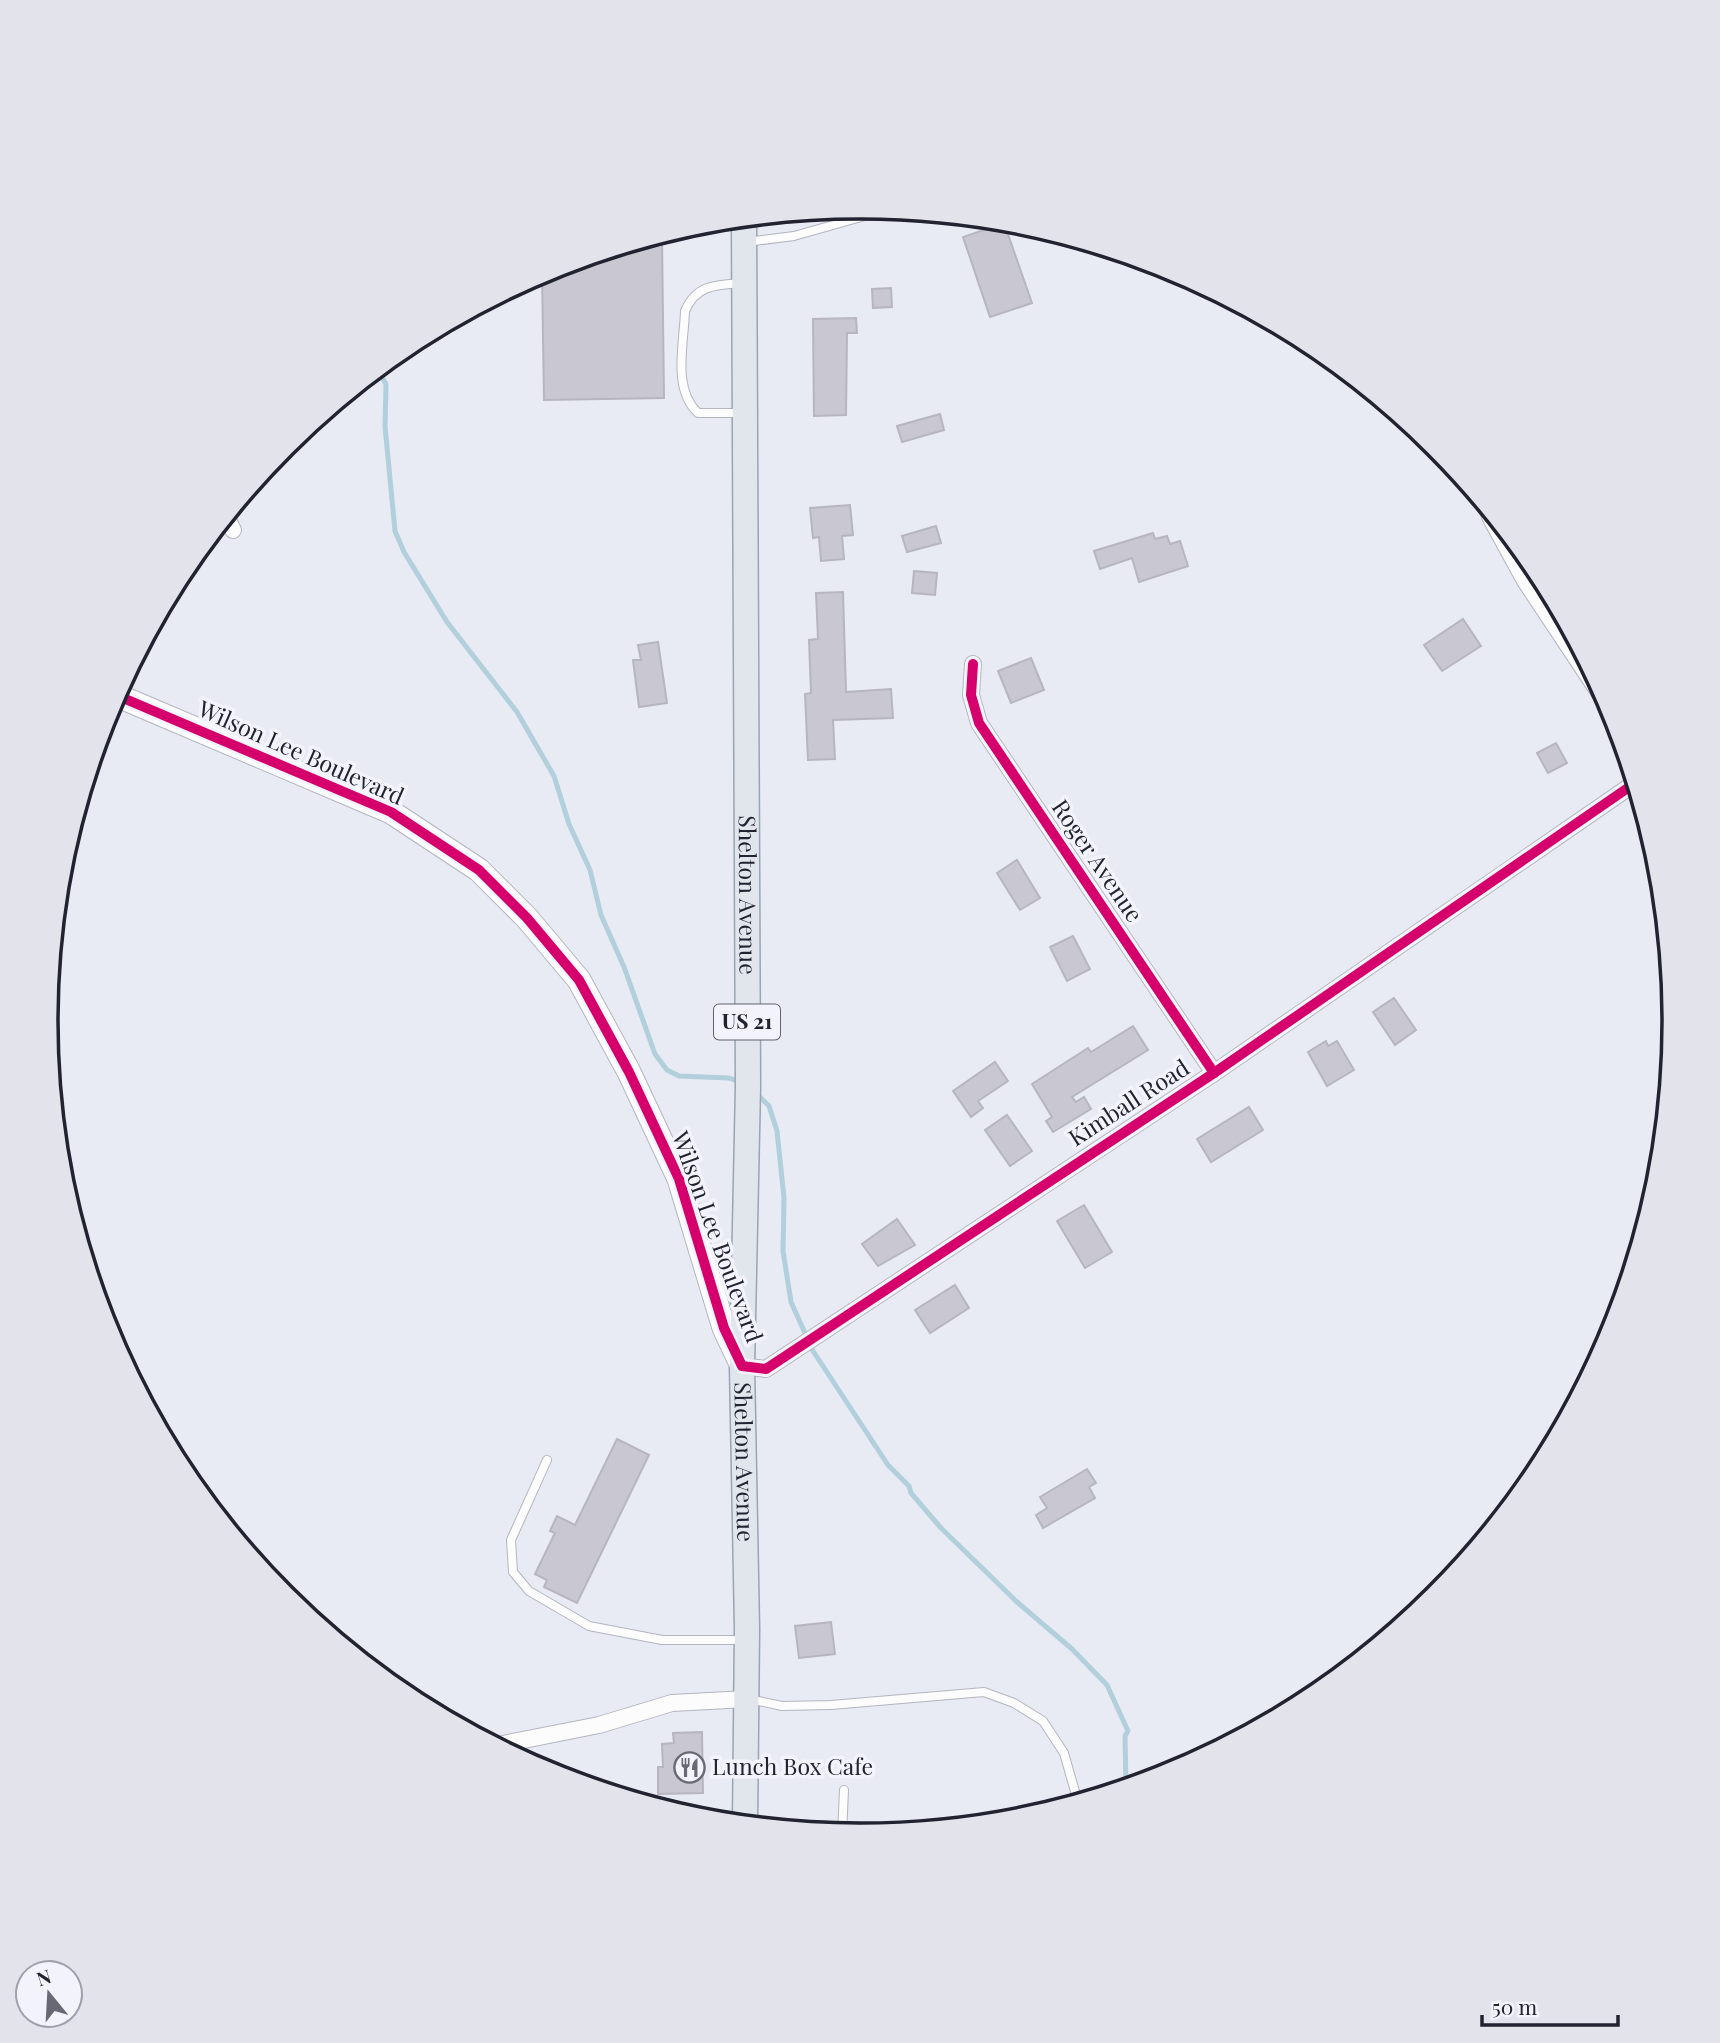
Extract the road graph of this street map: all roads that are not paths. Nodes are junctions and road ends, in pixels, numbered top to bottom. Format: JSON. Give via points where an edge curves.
{"nodes":[{"id":1,"x":851,"y":219,"type":"edge"},
{"id":2,"x":744,"y":231,"type":"edge"},
{"id":3,"x":745,"y":283,"type":"junction"},
{"id":4,"x":745,"y":412,"type":"junction"},
{"id":5,"x":1526,"y":574,"type":"edge"},
{"id":6,"x":1550,"y":612,"type":"edge"},
{"id":7,"x":973,"y":664,"type":"dead end"},
{"id":8,"x":126,"y":699,"type":"edge"},
{"id":9,"x":1627,"y":788,"type":"edge"},
{"id":10,"x":1214,"y":1073,"type":"junction"},
{"id":11,"x":742,"y":1366,"type":"junction"},
{"id":12,"x":547,"y":1460,"type":"dead end"},
{"id":13,"x":747,"y":1640,"type":"junction"},
{"id":14,"x":746,"y":1699,"type":"junction"},
{"id":15,"x":511,"y":1744,"type":"edge"},
{"id":16,"x":844,"y":1790,"type":"dead end"},
{"id":17,"x":1076,"y":1794,"type":"edge"},
{"id":18,"x":745,"y":1815,"type":"edge"},
{"id":19,"x":842,"y":1823,"type":"edge"}],
"edges":[{"from":1,"to":2,"type":"lane","via":[[794,236]]},
{"from":2,"to":3,"type":"main road","name":"Shelton Avenue","number":"US 21"},
{"from":3,"to":4,"type":"main road","name":"Shelton Avenue","number":"US 21"},
{"from":3,"to":4,"type":"lane","via":[[709,285],[689,301],[682,391],[698,413]]},
{"from":4,"to":11,"type":"main road","name":"Shelton Avenue","number":"US 21","via":[[748,1086]]},
{"from":5,"to":6,"type":"street"},
{"from":7,"to":10,"type":"street","name":"Roger Avenue","via":[[971,695],[979,723]]},
{"from":8,"to":11,"type":"street","name":"Wilson Lee Boulevard","via":[[391,813],[479,870],[527,918],[579,980],[629,1072],[679,1179],[724,1328]]},
{"from":9,"to":10,"type":"street","name":"Kimball Road"},
{"from":10,"to":11,"type":"street","name":"Kimball Road","via":[[766,1369]]},
{"from":11,"to":13,"type":"main road","name":"Shelton Avenue","number":"US 21"},
{"from":12,"to":13,"type":"lane","via":[[511,1540],[513,1572],[529,1591],[589,1626],[663,1640]]},
{"from":13,"to":14,"type":"main road","name":"Shelton Avenue","number":"US 21"},
{"from":14,"to":15,"type":"street","via":[[672,1703]]},
{"from":14,"to":17,"type":"lane","via":[[782,1706],[831,1705],[984,1692],[1043,1721],[1064,1754]]},
{"from":14,"to":18,"type":"main road","name":"Shelton Avenue","number":"US 21"},
{"from":16,"to":19,"type":"lane"}]}
